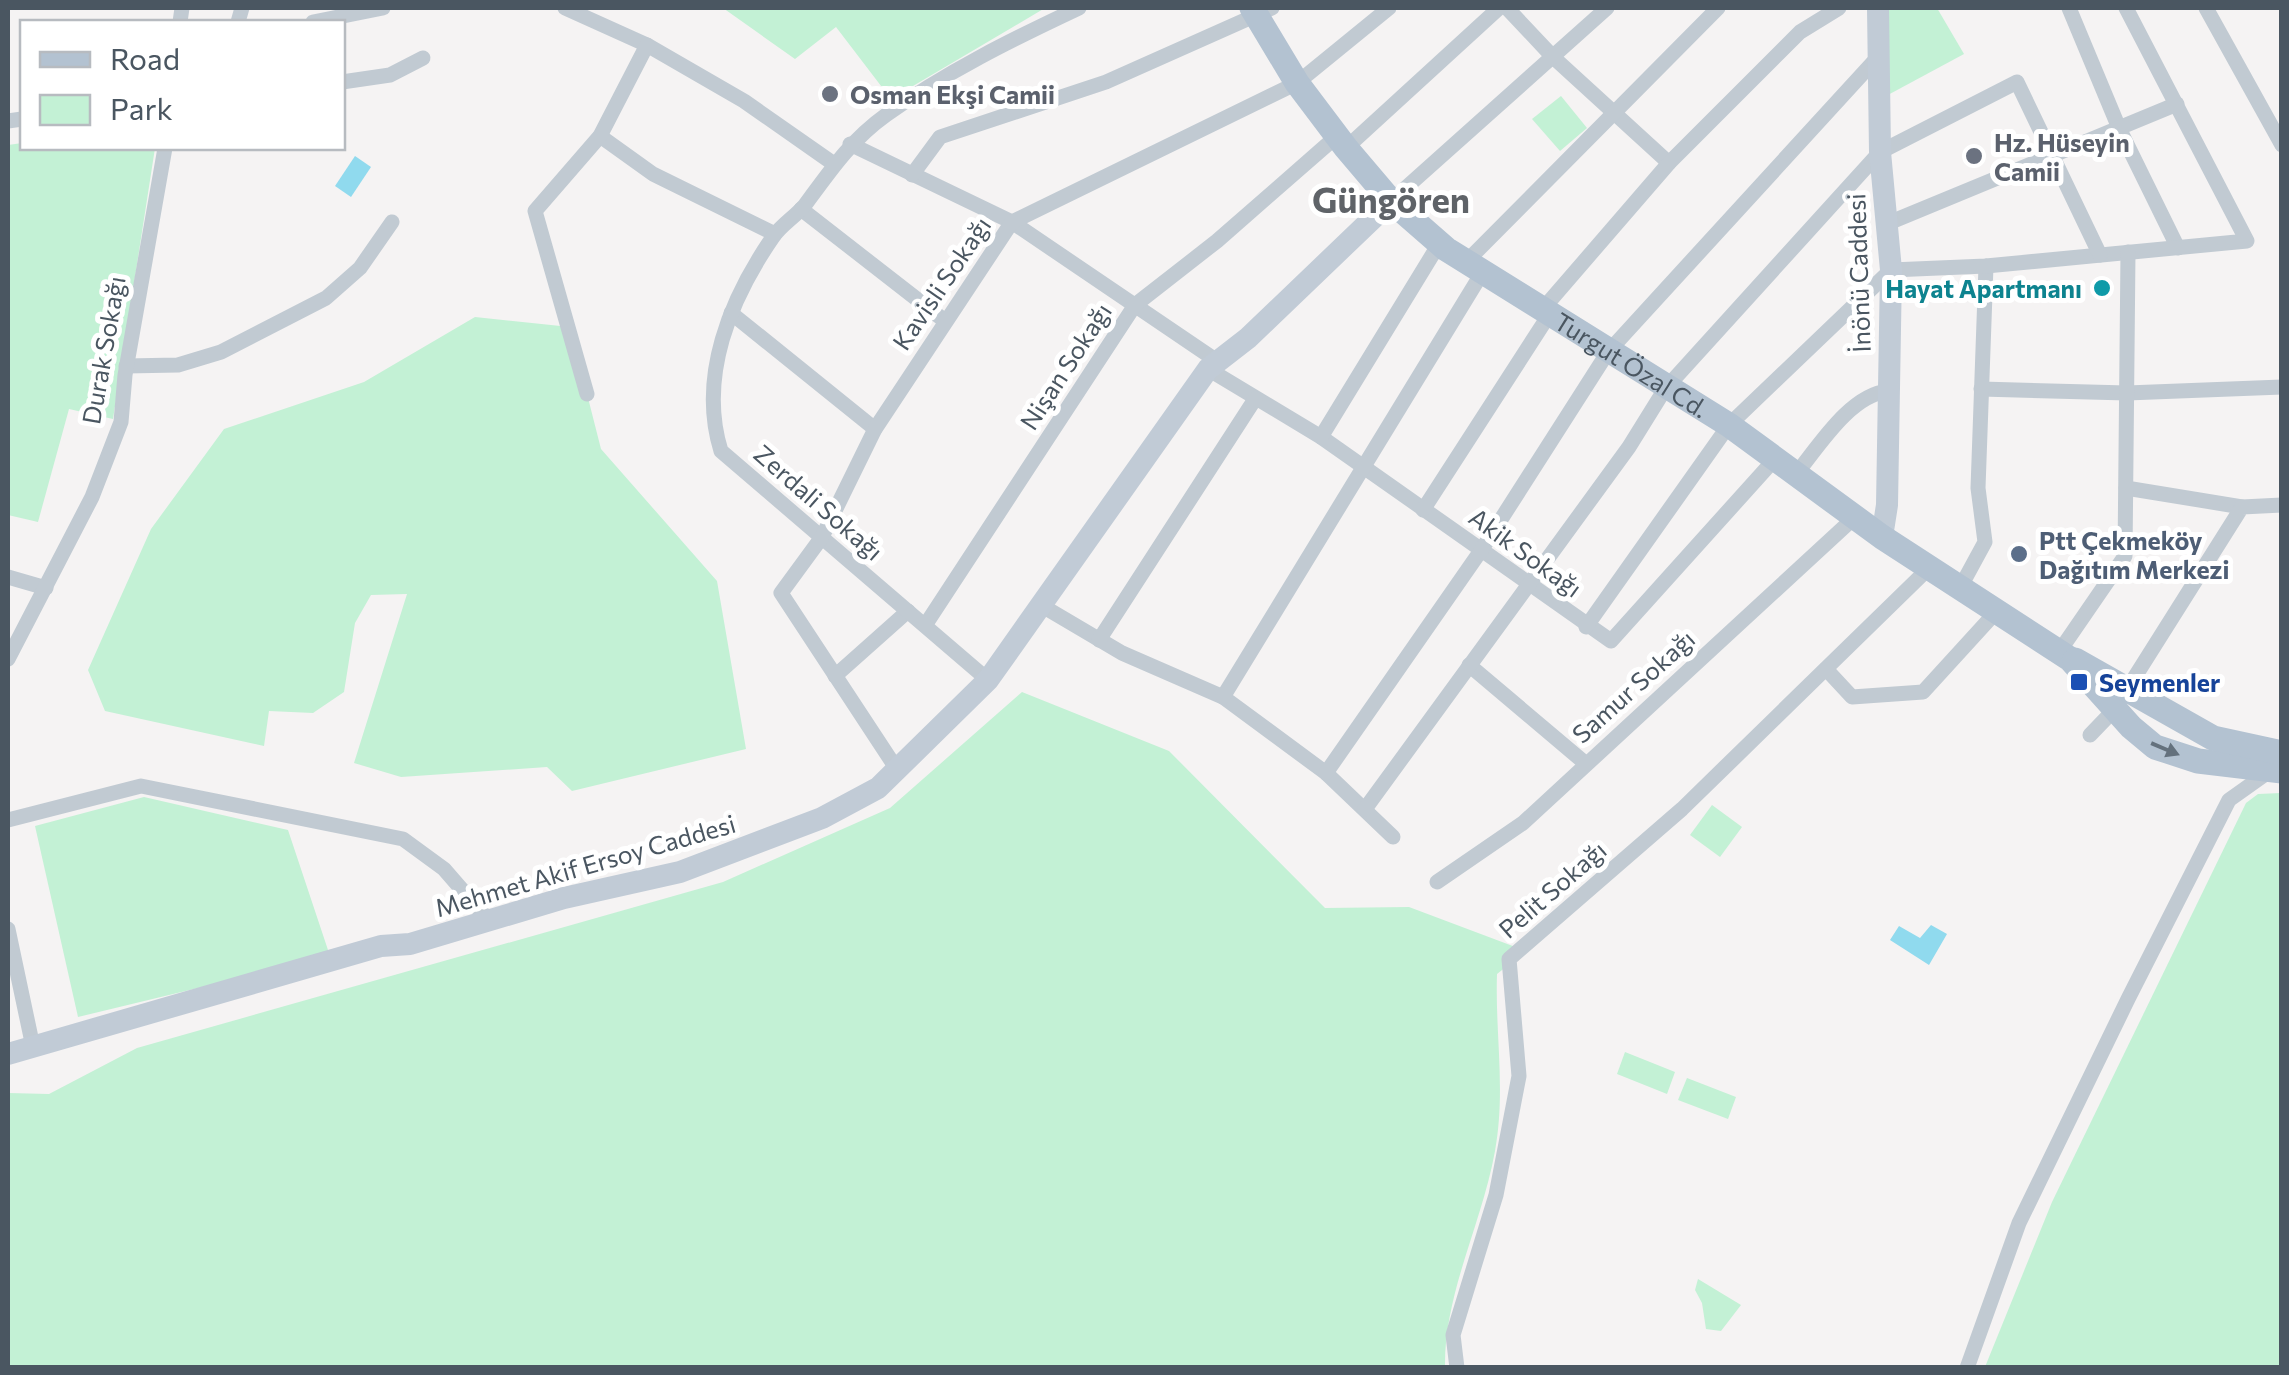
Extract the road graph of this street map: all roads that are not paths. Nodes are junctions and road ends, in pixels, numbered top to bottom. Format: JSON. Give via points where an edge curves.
{"nodes":[{"id":1,"x":382,"y":8,"type":"edge"},
{"id":2,"x":565,"y":8,"type":"edge"},
{"id":3,"x":1079,"y":8,"type":"edge"},
{"id":4,"x":1389,"y":8,"type":"edge"},
{"id":5,"x":1499,"y":8,"type":"edge"},
{"id":6,"x":1508,"y":8,"type":"edge"},
{"id":7,"x":1608,"y":8,"type":"edge"},
{"id":8,"x":1718,"y":8,"type":"edge"},
{"id":9,"x":1839,"y":8,"type":"edge"},
{"id":10,"x":1878,"y":8,"type":"edge"},
{"id":11,"x":2069,"y":8,"type":"edge"},
{"id":12,"x":2126,"y":8,"type":"edge"},
{"id":13,"x":2206,"y":8,"type":"edge"},
{"id":14,"x":1260,"y":11,"type":"edge"},
{"id":15,"x":323,"y":20,"type":"edge"},
{"id":16,"x":646,"y":45,"type":"junction"},
{"id":17,"x":423,"y":58,"type":"dead end"},
{"id":18,"x":1553,"y":58,"type":"junction"},
{"id":19,"x":1877,"y":58,"type":"junction"},
{"id":20,"x":345,"y":82,"type":"edge"},
{"id":21,"x":1296,"y":83,"type":"junction"},
{"id":22,"x":2178,"y":104,"type":"junction"},
{"id":23,"x":1613,"y":110,"type":"junction"},
{"id":24,"x":2119,"y":128,"type":"junction"},
{"id":25,"x":600,"y":136,"type":"junction"},
{"id":26,"x":1341,"y":142,"type":"junction"},
{"id":27,"x":850,"y":144,"type":"junction"},
{"id":28,"x":2282,"y":145,"type":"edge"},
{"id":29,"x":165,"y":150,"type":"edge"},
{"id":30,"x":1880,"y":152,"type":"junction"},
{"id":31,"x":2053,"y":156,"type":"junction"},
{"id":32,"x":1669,"y":163,"type":"junction"},
{"id":33,"x":834,"y":164,"type":"junction"},
{"id":34,"x":912,"y":175,"type":"junction"},
{"id":35,"x":1391,"y":201,"type":"junction"},
{"id":36,"x":801,"y":209,"type":"junction"},
{"id":37,"x":392,"y":222,"type":"dead end"},
{"id":38,"x":1012,"y":222,"type":"junction"},
{"id":39,"x":1886,"y":224,"type":"junction"},
{"id":40,"x":775,"y":234,"type":"junction"},
{"id":41,"x":1440,"y":244,"type":"junction"},
{"id":42,"x":2178,"y":248,"type":"junction"},
{"id":43,"x":2128,"y":252,"type":"junction"},
{"id":44,"x":2100,"y":255,"type":"junction"},
{"id":45,"x":1986,"y":266,"type":"junction"},
{"id":46,"x":1474,"y":268,"type":"junction"},
{"id":47,"x":1891,"y":270,"type":"junction"},
{"id":48,"x":1134,"y":306,"type":"junction"},
{"id":49,"x":730,"y":313,"type":"junction"},
{"id":50,"x":1546,"y":313,"type":"junction"},
{"id":51,"x":945,"y":321,"type":"junction"},
{"id":52,"x":1608,"y":352,"type":"junction"},
{"id":53,"x":1213,"y":365,"type":"junction"},
{"id":54,"x":126,"y":366,"type":"junction"},
{"id":55,"x":2282,"y":387,"type":"edge"},
{"id":56,"x":1666,"y":389,"type":"junction"},
{"id":57,"x":1981,"y":389,"type":"junction"},
{"id":58,"x":1888,"y":391,"type":"junction"},
{"id":59,"x":2127,"y":392,"type":"junction"},
{"id":60,"x":587,"y":394,"type":"dead end"},
{"id":61,"x":1255,"y":399,"type":"junction"},
{"id":62,"x":1729,"y":426,"type":"junction"},
{"id":63,"x":875,"y":429,"type":"junction"},
{"id":64,"x":1321,"y":437,"type":"junction"},
{"id":65,"x":1774,"y":460,"type":"junction"},
{"id":66,"x":1364,"y":468,"type":"junction"},
{"id":67,"x":1796,"y":474,"type":"junction"},
{"id":68,"x":2126,"y":488,"type":"junction"},
{"id":69,"x":2282,"y":505,"type":"edge"},
{"id":70,"x":2242,"y":506,"type":"junction"},
{"id":71,"x":1423,"y":510,"type":"junction"},
{"id":72,"x":1855,"y":517,"type":"junction"},
{"id":73,"x":1882,"y":536,"type":"junction"},
{"id":74,"x":822,"y":537,"type":"junction"},
{"id":75,"x":1482,"y":549,"type":"junction"},
{"id":76,"x":1929,"y":568,"type":"junction"},
{"id":77,"x":8,"y":577,"type":"edge"},
{"id":78,"x":1531,"y":584,"type":"junction"},
{"id":79,"x":46,"y":588,"type":"junction"},
{"id":80,"x":1960,"y":588,"type":"junction"},
{"id":81,"x":1039,"y":604,"type":"junction"},
{"id":82,"x":908,"y":611,"type":"junction"},
{"id":83,"x":1996,"y":612,"type":"junction"},
{"id":84,"x":926,"y":624,"type":"junction"},
{"id":85,"x":1586,"y":626,"type":"junction"},
{"id":86,"x":1099,"y":640,"type":"junction"},
{"id":87,"x":2065,"y":656,"type":"junction"},
{"id":88,"x":8,"y":659,"type":"edge"},
{"id":89,"x":1470,"y":664,"type":"junction"},
{"id":90,"x":1826,"y":669,"type":"junction"},
{"id":91,"x":835,"y":676,"type":"junction"},
{"id":92,"x":988,"y":680,"type":"junction"},
{"id":93,"x":2128,"y":687,"type":"junction"},
{"id":94,"x":1223,"y":698,"type":"junction"},
{"id":95,"x":2114,"y":710,"type":"junction"},
{"id":96,"x":2090,"y":735,"type":"dead end"},
{"id":97,"x":1586,"y":763,"type":"junction"},
{"id":98,"x":2217,"y":764,"type":"junction"},
{"id":99,"x":2277,"y":766,"type":"edge"},
{"id":100,"x":898,"y":771,"type":"junction"},
{"id":101,"x":1326,"y":773,"type":"junction"},
{"id":102,"x":2229,"y":800,"type":"junction"},
{"id":103,"x":1365,"y":808,"type":"junction"},
{"id":104,"x":8,"y":820,"type":"edge"},
{"id":105,"x":1392,"y":837,"type":"dead end"},
{"id":106,"x":1437,"y":882,"type":"dead end"},
{"id":107,"x":490,"y":922,"type":"junction"},
{"id":108,"x":8,"y":929,"type":"edge"},
{"id":109,"x":33,"y":1047,"type":"junction"},
{"id":110,"x":8,"y":1054,"type":"edge"},
{"id":111,"x":1457,"y":1368,"type":"edge"},
{"id":112,"x":1967,"y":1368,"type":"edge"}],
"edges":[{"from":1,"to":15,"type":"street"},
{"from":2,"to":16,"type":"street"},
{"from":3,"to":27,"type":"street","name":"Zerdali Sokağı","via":[[952,73]]},
{"from":4,"to":21,"type":"street","name":"Kavisli Sokağı"},
{"from":5,"to":26,"type":"street","name":"Nişan Sokağı"},
{"from":6,"to":18,"type":"street"},
{"from":7,"to":18,"type":"street"},
{"from":8,"to":23,"type":"street"},
{"from":9,"to":32,"type":"street","via":[[1800,32]]},
{"from":10,"to":19,"type":"street","name":"İnönü Caddesi"},
{"from":11,"to":24,"type":"street"},
{"from":12,"to":22,"type":"street"},
{"from":13,"to":28,"type":"street"},
{"from":14,"to":21,"type":"main road","name":"Turgut Özal Cd."},
{"from":14,"to":34,"type":"street","via":[[1106,82],[940,136]]},
{"from":16,"to":25,"type":"street"},
{"from":16,"to":33,"type":"street","via":[[744,101]]},
{"from":17,"to":20,"type":"street","via":[[390,74]]},
{"from":18,"to":23,"type":"street"},
{"from":18,"to":35,"type":"street"},
{"from":19,"to":30,"type":"street","name":"İnönü Caddesi"},
{"from":19,"to":52,"type":"street"},
{"from":21,"to":26,"type":"main road","name":"Turgut Özal Cd."},
{"from":21,"to":38,"type":"street","name":"Kavisli Sokağı"},
{"from":22,"to":24,"type":"street"},
{"from":22,"to":42,"type":"street","via":[[2247,241]]},
{"from":23,"to":32,"type":"street"},
{"from":23,"to":46,"type":"street"},
{"from":24,"to":31,"type":"street"},
{"from":24,"to":42,"type":"street"},
{"from":25,"to":40,"type":"street","via":[[653,174]]},
{"from":25,"to":60,"type":"street","via":[[535,211]]},
{"from":26,"to":35,"type":"main road","name":"Turgut Özal Cd."},
{"from":26,"to":48,"type":"street","name":"Nişan Sokağı"},
{"from":27,"to":33,"type":"street","name":"Zerdali Sokağı"},
{"from":27,"to":34,"type":"street","name":"Akik Sokağı"},
{"from":29,"to":54,"type":"street","name":"Durak Sokağı"},
{"from":30,"to":31,"type":"street","via":[[2017,82]]},
{"from":30,"to":39,"type":"street","name":"İnönü Caddesi"},
{"from":30,"to":56,"type":"street"},
{"from":31,"to":39,"type":"street"},
{"from":31,"to":44,"type":"street"},
{"from":32,"to":50,"type":"street"},
{"from":33,"to":36,"type":"street","name":"Zerdali Sokağı"},
{"from":34,"to":38,"type":"street","name":"Akik Sokağı"},
{"from":35,"to":41,"type":"main road","name":"Turgut Özal Cd."},
{"from":35,"to":53,"type":"street","name":"Mehmet Akif Ersoy Caddesi"},
{"from":36,"to":40,"type":"street","name":"Zerdali Sokağı"},
{"from":36,"to":51,"type":"street"},
{"from":37,"to":54,"type":"street","via":[[360,268],[326,298],[221,352],[178,365]]},
{"from":38,"to":48,"type":"street","name":"Akik Sokağı"},
{"from":38,"to":51,"type":"street","name":"Kavisli Sokağı"},
{"from":39,"to":47,"type":"street","name":"İnönü Caddesi"},
{"from":40,"to":49,"type":"street","name":"Zerdali Sokağı"},
{"from":41,"to":46,"type":"main road","name":"Turgut Özal Cd."},
{"from":41,"to":64,"type":"street"},
{"from":42,"to":43,"type":"street"},
{"from":43,"to":44,"type":"street"},
{"from":43,"to":59,"type":"street"},
{"from":44,"to":45,"type":"street"},
{"from":45,"to":47,"type":"street"},
{"from":45,"to":57,"type":"street"},
{"from":46,"to":50,"type":"main road","name":"Turgut Özal Cd."},
{"from":46,"to":66,"type":"street"},
{"from":47,"to":58,"type":"street","name":"İnönü Caddesi"},
{"from":47,"to":62,"type":"street"},
{"from":48,"to":53,"type":"street","name":"Akik Sokağı"},
{"from":48,"to":84,"type":"street","name":"Nişan Sokağı"},
{"from":49,"to":63,"type":"street"},
{"from":49,"to":74,"type":"street","name":"Zerdali Sokağı","via":[[712,383],[713,426],[722,451]]},
{"from":50,"to":52,"type":"main road","name":"Turgut Özal Cd."},
{"from":50,"to":71,"type":"street"},
{"from":51,"to":63,"type":"street","name":"Kavisli Sokağı"},
{"from":52,"to":56,"type":"main road","name":"Turgut Özal Cd."},
{"from":52,"to":75,"type":"street"},
{"from":53,"to":61,"type":"street","name":"Akik Sokağı"},
{"from":53,"to":81,"type":"street","name":"Mehmet Akif Ersoy Caddesi"},
{"from":54,"to":79,"type":"street","name":"Durak Sokağı","via":[[121,422]]},
{"from":55,"to":59,"type":"street"},
{"from":56,"to":62,"type":"main road","name":"Turgut Özal Cd."},
{"from":56,"to":78,"type":"street"},
{"from":57,"to":59,"type":"street"},
{"from":57,"to":80,"type":"street","via":[[1978,488],[1985,542]]},
{"from":58,"to":67,"type":"street","via":[[1875,392],[1846,415]]},
{"from":58,"to":73,"type":"street","name":"İnönü Caddesi"},
{"from":59,"to":68,"type":"street"},
{"from":61,"to":64,"type":"street","name":"Akik Sokağı"},
{"from":61,"to":86,"type":"street"},
{"from":62,"to":65,"type":"main road","name":"Turgut Özal Cd."},
{"from":62,"to":85,"type":"street"},
{"from":63,"to":74,"type":"street","name":"Kavisli Sokağı"},
{"from":64,"to":66,"type":"street","name":"Akik Sokağı"},
{"from":65,"to":67,"type":"main road","name":"Turgut Özal Cd."},
{"from":65,"to":85,"type":"street","name":"Akik Sokağı","via":[[1610,642]]},
{"from":66,"to":71,"type":"street","name":"Akik Sokağı"},
{"from":66,"to":94,"type":"street"},
{"from":67,"to":72,"type":"main road","name":"Turgut Özal Cd."},
{"from":68,"to":70,"type":"street"},
{"from":68,"to":87,"type":"street","via":[[2126,556]]},
{"from":69,"to":70,"type":"street"},
{"from":70,"to":93,"type":"street"},
{"from":71,"to":75,"type":"street","name":"Akik Sokağı"},
{"from":72,"to":73,"type":"main road","name":"Turgut Özal Cd."},
{"from":72,"to":97,"type":"street","name":"Samur Sokağı"},
{"from":73,"to":76,"type":"main road","name":"Turgut Özal Cd."},
{"from":74,"to":82,"type":"street","name":"Zerdali Sokağı"},
{"from":74,"to":91,"type":"street","name":"Kavisli Sokağı","via":[[781,592]]},
{"from":75,"to":78,"type":"street","name":"Akik Sokağı"},
{"from":75,"to":101,"type":"street"},
{"from":76,"to":80,"type":"main road","name":"Turgut Özal Cd."},
{"from":76,"to":90,"type":"street","name":"Pelit Sokağı"},
{"from":77,"to":79,"type":"street"},
{"from":78,"to":85,"type":"street","name":"Akik Sokağı"},
{"from":78,"to":89,"type":"street"},
{"from":79,"to":88,"type":"street","name":"Durak Sokağı"},
{"from":80,"to":83,"type":"main road","name":"Turgut Özal Cd."},
{"from":81,"to":86,"type":"street"},
{"from":81,"to":92,"type":"street","name":"Mehmet Akif Ersoy Caddesi"},
{"from":82,"to":84,"type":"street","name":"Zerdali Sokağı"},
{"from":82,"to":91,"type":"street"},
{"from":83,"to":87,"type":"main road","name":"Turgut Özal Cd."},
{"from":83,"to":90,"type":"street","via":[[1923,692],[1852,697]]},
{"from":84,"to":92,"type":"street","name":"Zerdali Sokağı"},
{"from":86,"to":94,"type":"street"},
{"from":87,"to":93,"type":"main road","name":"Turgut Özal Cd."},
{"from":87,"to":95,"type":"main road","name":"Turgut Özal Cd."},
{"from":89,"to":97,"type":"street"},
{"from":89,"to":103,"type":"street"},
{"from":90,"to":111,"type":"street","name":"Pelit Sokağı","via":[[1682,809],[1509,959],[1519,1076],[1496,1194],[1452,1335]]},
{"from":91,"to":100,"type":"street"},
{"from":92,"to":100,"type":"street","name":"Mehmet Akif Ersoy Caddesi"},
{"from":93,"to":95,"type":"street"},
{"from":93,"to":99,"type":"main road","name":"Turgut Özal Cd.","via":[[2213,738]]},
{"from":94,"to":101,"type":"street"},
{"from":95,"to":96,"type":"street"},
{"from":95,"to":98,"type":"main road","name":"Turgut Özal Cd.","one_way":true,"via":[[2155,747]]},
{"from":97,"to":106,"type":"street","name":"Samur Sokağı","via":[[1524,823]]},
{"from":98,"to":99,"type":"main road","name":"Turgut Özal Cd."},
{"from":98,"to":102,"type":"street"},
{"from":99,"to":102,"type":"street"},
{"from":100,"to":107,"type":"street","name":"Mehmet Akif Ersoy Caddesi","via":[[822,818],[730,855]]},
{"from":101,"to":103,"type":"street"},
{"from":102,"to":112,"type":"street","via":[[2020,1223]]},
{"from":103,"to":105,"type":"street"},
{"from":104,"to":107,"type":"street","via":[[141,786],[213,798],[404,839],[444,869]]},
{"from":107,"to":109,"type":"street","name":"Mehmet Akif Ersoy Caddesi","via":[[381,946]]},
{"from":108,"to":109,"type":"street"},
{"from":109,"to":110,"type":"street","name":"Mehmet Akif Ersoy Caddesi"}]}
